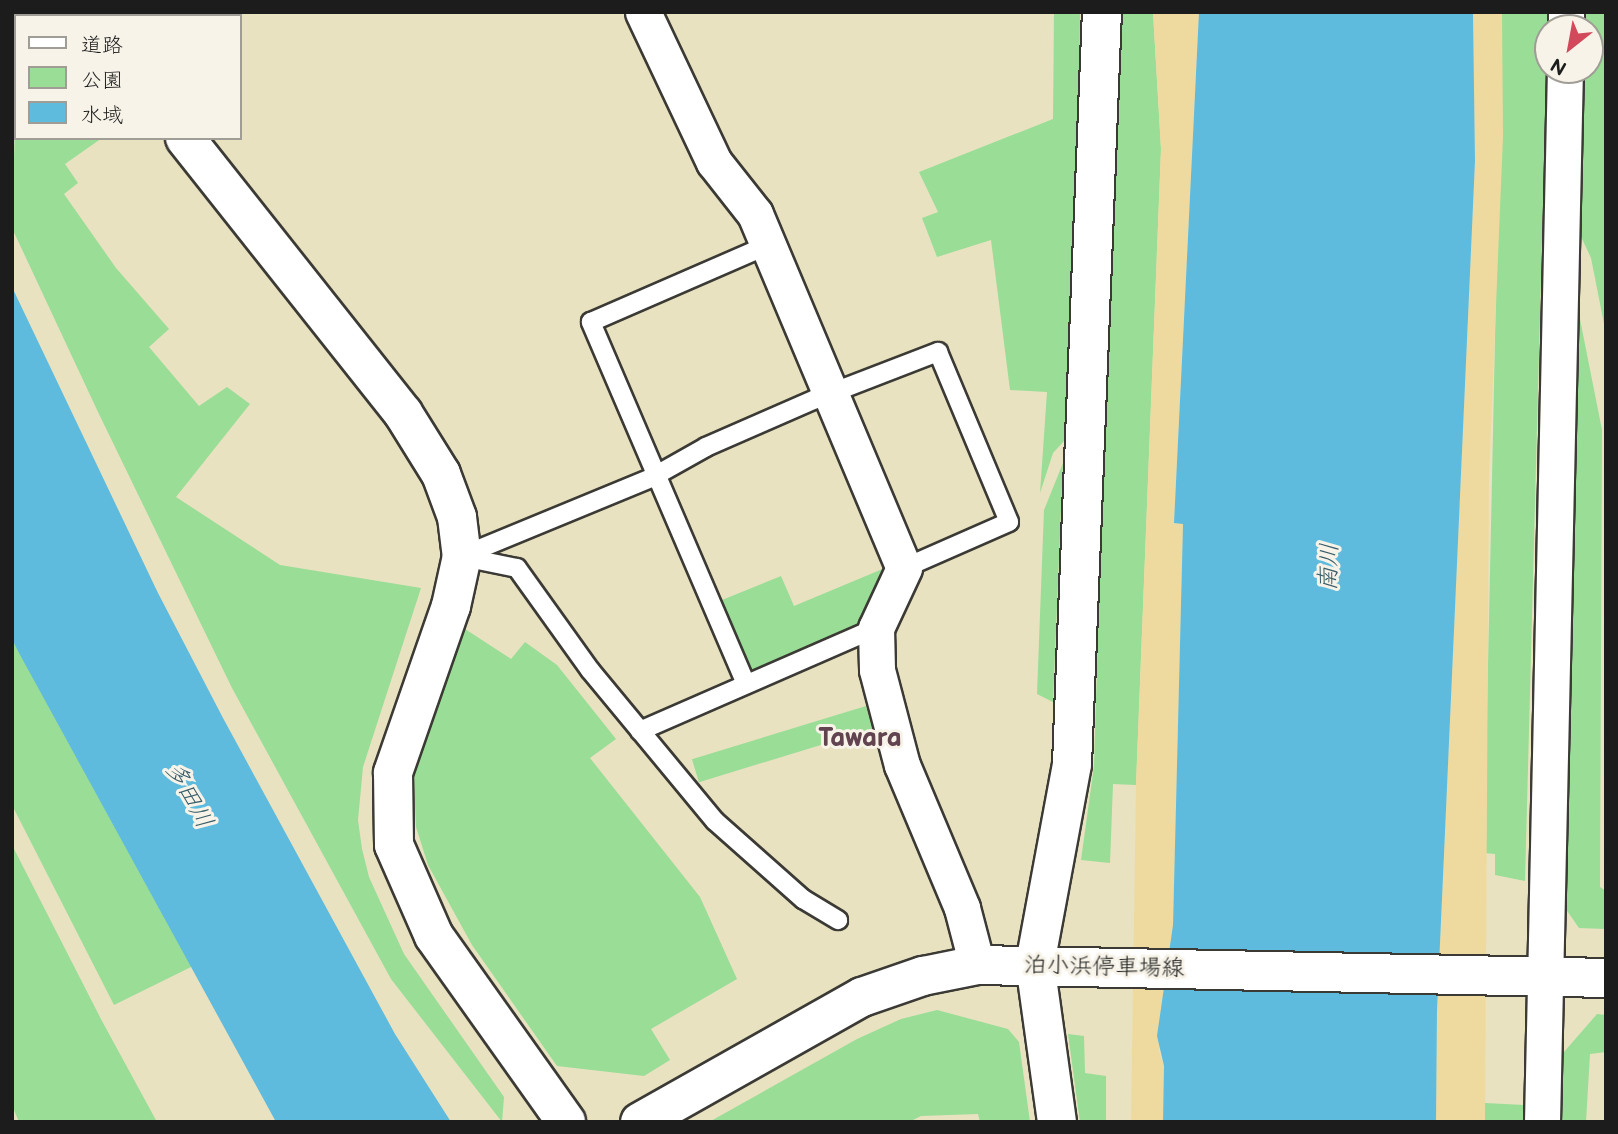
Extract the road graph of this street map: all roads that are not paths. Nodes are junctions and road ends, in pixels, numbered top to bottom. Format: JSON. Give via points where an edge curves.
{"nodes":[{"id":1,"x":643,"y":12,"type":"edge"},
{"id":2,"x":1102,"y":12,"type":"edge"},
{"id":3,"x":1564,"y":84,"type":"edge"},
{"id":4,"x":187,"y":140,"type":"edge"},
{"id":5,"x":768,"y":245,"type":"junction"},
{"id":6,"x":831,"y":394,"type":"junction"},
{"id":7,"x":656,"y":475,"type":"junction"},
{"id":8,"x":462,"y":556,"type":"junction"},
{"id":9,"x":904,"y":568,"type":"junction"},
{"id":10,"x":876,"y":628,"type":"junction"},
{"id":11,"x":746,"y":684,"type":"junction"},
{"id":12,"x":640,"y":730,"type":"junction"},
{"id":13,"x":838,"y":920,"type":"dead end"},
{"id":14,"x":1035,"y":964,"type":"junction"},
{"id":15,"x":977,"y":965,"type":"junction"},
{"id":16,"x":1526,"y":977,"type":"junction"},
{"id":17,"x":1606,"y":978,"type":"edge"},
{"id":18,"x":566,"y":1122,"type":"edge"},
{"id":19,"x":640,"y":1122,"type":"edge"},
{"id":20,"x":1057,"y":1122,"type":"edge"},
{"id":21,"x":1542,"y":1122,"type":"edge"}],
"edges":[{"from":1,"to":5,"type":"street","via":[[714,162],[755,214]]},
{"from":2,"to":14,"type":"street","via":[[1072,764]]},
{"from":3,"to":16,"type":"street"},
{"from":4,"to":8,"type":"street","via":[[403,412],[441,474],[457,517]]},
{"from":5,"to":6,"type":"street"},
{"from":5,"to":7,"type":"lane","via":[[591,322]]},
{"from":6,"to":7,"type":"lane","via":[[706,447]]},
{"from":6,"to":9,"type":"street"},
{"from":6,"to":9,"type":"lane","via":[[938,352],[1009,522]]},
{"from":7,"to":8,"type":"lane"},
{"from":7,"to":11,"type":"lane"},
{"from":8,"to":12,"type":"lane","via":[[517,568],[590,670]]},
{"from":8,"to":18,"type":"street","via":[[450,606],[393,773],[394,845],[423,915]]},
{"from":9,"to":10,"type":"street"},
{"from":10,"to":11,"type":"lane"},
{"from":10,"to":15,"type":"street","via":[[877,670],[902,765],[962,908]]},
{"from":11,"to":12,"type":"lane"},
{"from":12,"to":13,"type":"lane","via":[[751,857],[803,899]]},
{"from":14,"to":15,"type":"street","name":"泊小浜停車場線"},
{"from":14,"to":16,"type":"street","name":"泊小浜停車場線"},
{"from":14,"to":20,"type":"street"},
{"from":15,"to":19,"type":"street","name":"泊小浜停車場線","via":[[923,976],[862,997]]},
{"from":16,"to":17,"type":"street","name":"泊小浜停車場線"},
{"from":16,"to":21,"type":"street"}]}
